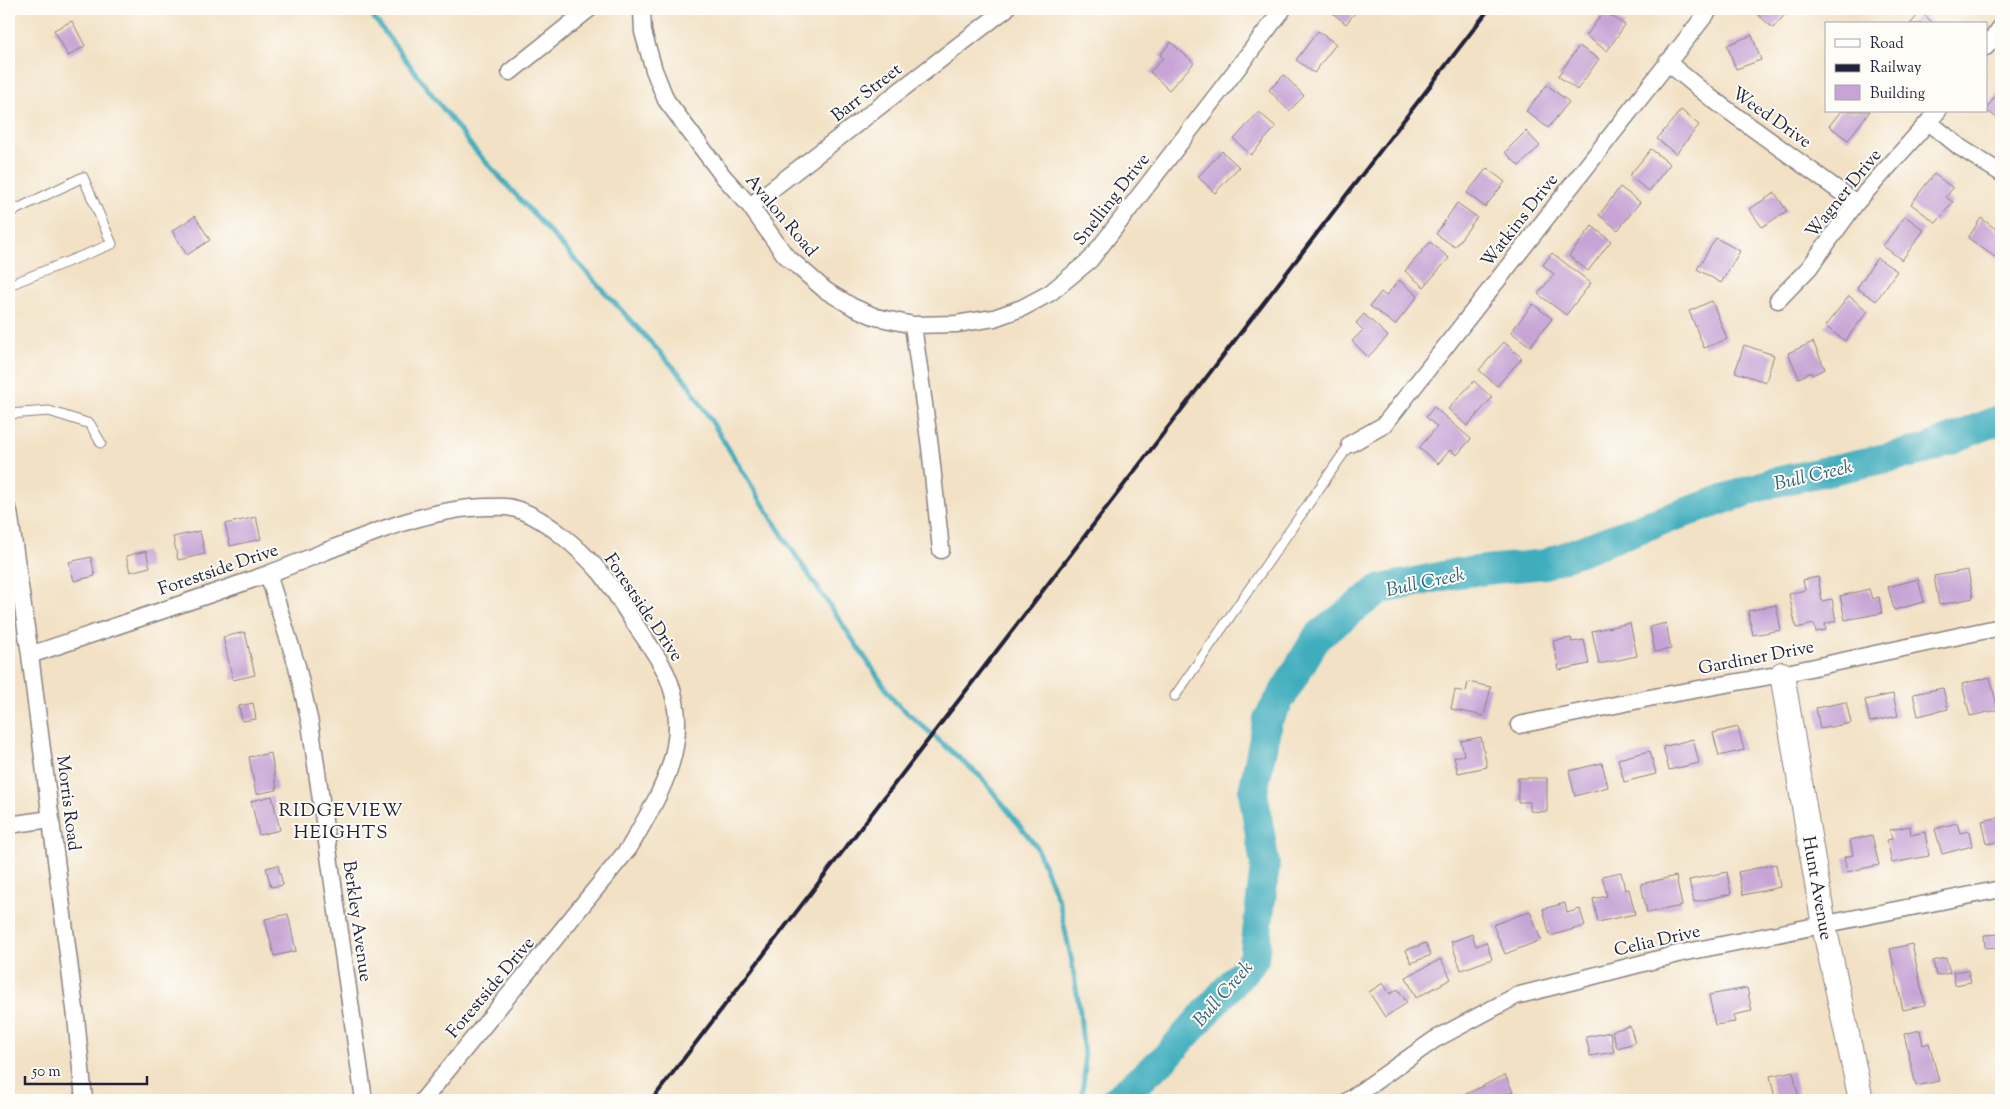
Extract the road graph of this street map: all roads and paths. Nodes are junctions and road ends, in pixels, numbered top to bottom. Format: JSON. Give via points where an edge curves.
{"nodes":[{"id":1,"x":590,"y":9,"type":"edge"},
{"id":2,"x":642,"y":9,"type":"edge"},
{"id":3,"x":1006,"y":9,"type":"edge"},
{"id":4,"x":1283,"y":9,"type":"edge"},
{"id":5,"x":1710,"y":9,"type":"edge"},
{"id":6,"x":2001,"y":27,"type":"edge"},
{"id":7,"x":1988,"y":44,"type":"edge"},
{"id":8,"x":1667,"y":62,"type":"junction"},
{"id":9,"x":510,"y":72,"type":"dead end"},
{"id":10,"x":1934,"y":117,"type":"edge"},
{"id":11,"x":2001,"y":173,"type":"edge"},
{"id":12,"x":1856,"y":203,"type":"junction"},
{"id":13,"x":750,"y":206,"type":"junction"},
{"id":14,"x":9,"y":213,"type":"edge"},
{"id":15,"x":9,"y":285,"type":"edge"},
{"id":16,"x":1778,"y":300,"type":"dead end"},
{"id":17,"x":913,"y":325,"type":"junction"},
{"id":18,"x":9,"y":414,"type":"edge"},
{"id":19,"x":101,"y":443,"type":"dead end"},
{"id":20,"x":1350,"y":444,"type":"joint"},
{"id":21,"x":9,"y":512,"type":"edge"},
{"id":22,"x":941,"y":550,"type":"dead end"},
{"id":23,"x":268,"y":574,"type":"junction"},
{"id":24,"x":2001,"y":627,"type":"edge"},
{"id":25,"x":30,"y":655,"type":"junction"},
{"id":26,"x":1782,"y":674,"type":"junction"},
{"id":27,"x":1175,"y":696,"type":"dead end"},
{"id":28,"x":1519,"y":725,"type":"dead end"},
{"id":29,"x":50,"y":820,"type":"junction"},
{"id":30,"x":9,"y":825,"type":"edge"},
{"id":31,"x":2001,"y":889,"type":"edge"},
{"id":32,"x":1824,"y":926,"type":"junction"},
{"id":33,"x":84,"y":1100,"type":"edge"},
{"id":34,"x":364,"y":1100,"type":"edge"},
{"id":35,"x":424,"y":1100,"type":"edge"},
{"id":36,"x":1349,"y":1100,"type":"edge"},
{"id":37,"x":1861,"y":1100,"type":"edge"}],
"edges":[{"from":1,"to":9,"type":"street"},
{"from":2,"to":13,"type":"street","name":"Avalon Road","via":[[643,32],[666,100],[723,176]]},
{"from":3,"to":13,"type":"street","name":"Barr Street"},
{"from":4,"to":17,"type":"street","name":"Snelling Drive","via":[[1090,260],[1050,293],[1022,308],[994,318],[956,324]]},
{"from":5,"to":8,"type":"street","name":"Watkins Drive"},
{"from":6,"to":7,"type":"street"},
{"from":8,"to":12,"type":"street","name":"Weed Drive","via":[[1711,98]]},
{"from":8,"to":20,"type":"street","name":"Watkins Drive","via":[[1384,425]]},
{"from":10,"to":11,"type":"street","via":[[1962,148]]},
{"from":10,"to":12,"type":"street","name":"Wagner Drive"},
{"from":12,"to":16,"type":"street","name":"Wagner Drive","via":[[1809,268]]},
{"from":13,"to":17,"type":"street","name":"Avalon Road","via":[[785,255],[825,290],[876,317]]},
{"from":14,"to":15,"type":"lane","via":[[83,177],[112,244]]},
{"from":17,"to":22,"type":"street"},
{"from":18,"to":19,"type":"lane","via":[[49,411],[82,421],[90,424]]},
{"from":20,"to":27,"type":"lane"},
{"from":21,"to":25,"type":"street","name":"Morris Road"},
{"from":23,"to":25,"type":"street","name":"Forestside Drive"},
{"from":23,"to":34,"type":"street","name":"Berkley Avenue","via":[[297,666],[310,723]]},
{"from":23,"to":35,"type":"street","name":"Forestside Drive","via":[[417,519],[468,507],[511,508],[549,526],[602,574],[660,662],[670,683],[676,710],[676,746],[669,774],[629,848]]},
{"from":24,"to":26,"type":"street","name":"Gardiner Drive"},
{"from":25,"to":29,"type":"street","name":"Morris Road"},
{"from":26,"to":28,"type":"street","name":"Gardiner Drive"},
{"from":26,"to":32,"type":"street","name":"Hunt Avenue"},
{"from":29,"to":30,"type":"street"},
{"from":29,"to":33,"type":"street","name":"Morris Road"},
{"from":31,"to":32,"type":"street","name":"Celia Drive"},
{"from":32,"to":36,"type":"street","name":"Celia Drive","via":[[1682,953],[1516,996],[1434,1040]]},
{"from":32,"to":37,"type":"street","name":"Hunt Avenue"}]}
